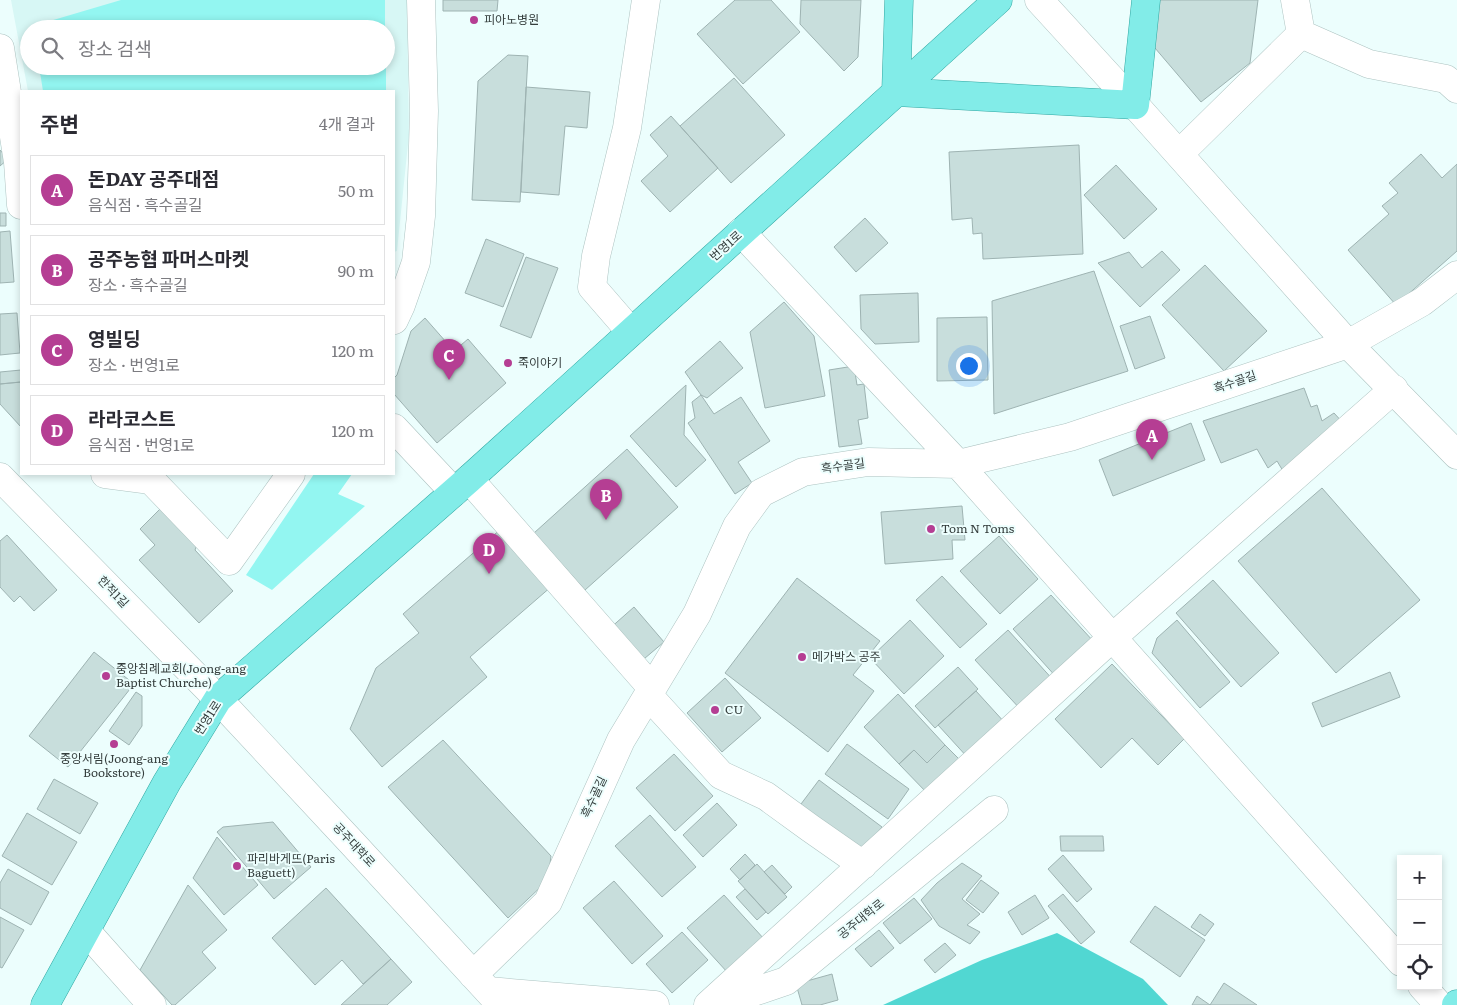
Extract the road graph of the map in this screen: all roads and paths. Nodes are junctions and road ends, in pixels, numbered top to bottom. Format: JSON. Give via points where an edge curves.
{"nodes":[{"id":1,"x":421,"y":0,"type":"edge"},
{"id":2,"x":646,"y":0,"type":"edge"},
{"id":3,"x":899,"y":0,"type":"edge"},
{"id":4,"x":998,"y":0,"type":"edge"},
{"id":5,"x":1039,"y":0,"type":"edge"},
{"id":6,"x":1146,"y":0,"type":"edge"},
{"id":7,"x":1295,"y":0,"type":"edge"},
{"id":8,"x":1300,"y":34,"type":"junction"},
{"id":9,"x":0,"y":48,"type":"edge"},
{"id":10,"x":1457,"y":89,"type":"edge"},
{"id":11,"x":896,"y":92,"type":"junction"},
{"id":12,"x":1135,"y":104,"type":"junction"},
{"id":13,"x":1179,"y":154,"type":"junction"},
{"id":14,"x":20,"y":191,"type":"edge"},
{"id":15,"x":742,"y":232,"type":"junction"},
{"id":16,"x":1457,"y":275,"type":"edge"},
{"id":17,"x":395,"y":318,"type":"edge"},
{"id":18,"x":631,"y":332,"type":"junction"},
{"id":19,"x":1348,"y":344,"type":"junction"},
{"id":20,"x":1394,"y":389,"type":"junction"},
{"id":21,"x":395,"y":429,"type":"edge"},
{"id":22,"x":1457,"y":455,"type":"edge"},
{"id":23,"x":958,"y":464,"type":"junction"},
{"id":24,"x":112,"y":475,"type":"edge"},
{"id":25,"x":10,"y":478,"type":"edge"},
{"id":26,"x":286,"y":478,"type":"edge"},
{"id":27,"x":462,"y":485,"type":"junction"},
{"id":28,"x":1113,"y":637,"type":"junction"},
{"id":29,"x":650,"y":692,"type":"junction"},
{"id":30,"x":218,"y":700,"type":"junction"},
{"id":31,"x":994,"y":810,"type":"dead end"},
{"id":32,"x":863,"y":865,"type":"junction"},
{"id":33,"x":86,"y":931,"type":"junction"},
{"id":34,"x":1397,"y":957,"type":"edge"},
{"id":35,"x":488,"y":990,"type":"edge"},
{"id":36,"x":1426,"y":990,"type":"edge"},
{"id":37,"x":45,"y":1005,"type":"edge"},
{"id":38,"x":152,"y":1005,"type":"edge"},
{"id":39,"x":654,"y":1005,"type":"edge"},
{"id":40,"x":708,"y":1005,"type":"edge"},
{"id":41,"x":716,"y":1005,"type":"edge"},
{"id":42,"x":1439,"y":1005,"type":"edge"}],
"edges":[{"from":1,"to":17,"type":"street","via":[[424,111],[421,216],[416,262]]},
{"from":2,"to":18,"type":"street","via":[[627,128],[596,256],[592,287]]},
{"from":3,"to":11,"type":"main road"},
{"from":4,"to":11,"type":"main road","name":"번영1로"},
{"from":5,"to":12,"type":"street"},
{"from":6,"to":12,"type":"main road"},
{"from":7,"to":8,"type":"street"},
{"from":8,"to":10,"type":"street","via":[[1369,64],[1446,79]]},
{"from":8,"to":13,"type":"street"},
{"from":9,"to":14,"type":"street"},
{"from":11,"to":12,"type":"main road"},
{"from":11,"to":15,"type":"main road","name":"번영1로"},
{"from":12,"to":13,"type":"street"},
{"from":13,"to":19,"type":"street"},
{"from":15,"to":18,"type":"main road","name":"번영1로"},
{"from":15,"to":23,"type":"street"},
{"from":16,"to":19,"type":"street","name":"흑수골길","via":[[1422,302]]},
{"from":18,"to":27,"type":"main road","name":"번영1로"},
{"from":19,"to":20,"type":"street"},
{"from":19,"to":23,"type":"street","name":"흑수골길","via":[[1070,437]]},
{"from":20,"to":22,"type":"street"},
{"from":20,"to":28,"type":"street"},
{"from":21,"to":27,"type":"street"},
{"from":23,"to":28,"type":"street"},
{"from":23,"to":29,"type":"street","name":"흑수골길","via":[[868,462],[802,472],[761,493],[737,526],[697,614]]},
{"from":24,"to":26,"type":"street","via":[[151,480],[229,561]]},
{"from":25,"to":30,"type":"street","name":"한적1길"},
{"from":27,"to":29,"type":"street"},
{"from":27,"to":30,"type":"main road","name":"번영1로"},
{"from":28,"to":32,"type":"street"},
{"from":28,"to":34,"type":"street"},
{"from":29,"to":32,"type":"street","via":[[721,775],[766,796]]},
{"from":29,"to":35,"type":"street","name":"흑수골길","via":[[621,740],[548,902]]},
{"from":30,"to":33,"type":"main road","name":"번영1로","via":[[167,782]]},
{"from":30,"to":35,"type":"street","name":"공주대학로"},
{"from":31,"to":41,"type":"street","name":"공주대학로","via":[[786,981]]},
{"from":32,"to":40,"type":"street"},
{"from":33,"to":37,"type":"main road","name":"번영1로"},
{"from":33,"to":38,"type":"street"},
{"from":35,"to":39,"type":"street"},
{"from":36,"to":42,"type":"street"}]}
